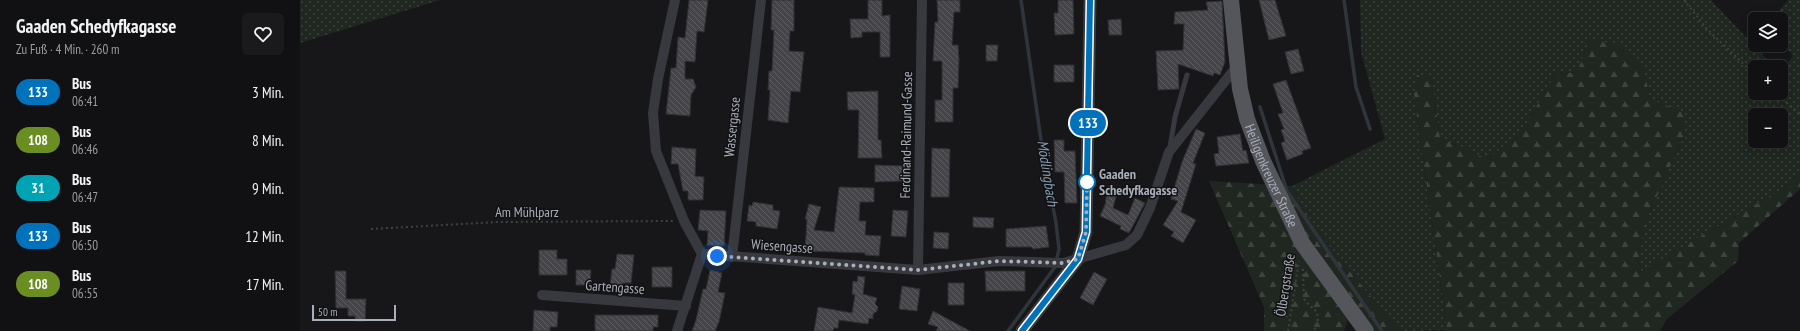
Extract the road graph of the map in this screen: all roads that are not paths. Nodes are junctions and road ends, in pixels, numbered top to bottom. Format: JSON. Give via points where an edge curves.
{"nodes":[{"id":1,"x":675,"y":0,"type":"edge"},
{"id":2,"x":761,"y":0,"type":"edge"},
{"id":3,"x":922,"y":0,"type":"edge"},
{"id":4,"x":1090,"y":0,"type":"edge"},
{"id":5,"x":1231,"y":0,"type":"edge"},
{"id":6,"x":1237,"y":66,"type":"junction"},
{"id":7,"x":1187,"y":75,"type":"dead end"},
{"id":8,"x":1172,"y":148,"type":"junction"},
{"id":9,"x":702,"y":254,"type":"junction"},
{"id":10,"x":732,"y":257,"type":"junction"},
{"id":11,"x":1078,"y":259,"type":"junction"},
{"id":12,"x":918,"y":270,"type":"junction"},
{"id":13,"x":542,"y":296,"type":"dead end"},
{"id":14,"x":686,"y":306,"type":"junction"},
{"id":15,"x":677,"y":331,"type":"edge"},
{"id":16,"x":1022,"y":331,"type":"edge"},
{"id":17,"x":1366,"y":331,"type":"edge"}],
"edges":[{"from":1,"to":9,"type":"street","via":[[653,113],[656,151],[684,221]]},
{"from":2,"to":10,"type":"street","name":"Wassergasse"},
{"from":3,"to":12,"type":"street","name":"Ferdinand-Raimund-Gasse"},
{"from":4,"to":11,"type":"street","via":[[1086,232]]},
{"from":5,"to":6,"type":"main road","name":"Heiligenkreuzer Straße"},
{"from":6,"to":8,"type":"street","name":"Wiesengasse"},
{"from":6,"to":17,"type":"main road","name":"Heiligenkreuzer Straße","via":[[1247,119],[1263,161],[1302,243]]},
{"from":7,"to":8,"type":"lane","via":[[1175,117]]},
{"from":8,"to":11,"type":"street","name":"Wiesengasse","via":[[1137,235],[1126,245]]},
{"from":9,"to":10,"type":"street","name":"Wiesengasse"},
{"from":9,"to":14,"type":"street"},
{"from":10,"to":12,"type":"street","name":"Wiesengasse"},
{"from":11,"to":12,"type":"street","name":"Wiesengasse","via":[[1063,263],[999,261]]},
{"from":11,"to":16,"type":"street"},
{"from":13,"to":14,"type":"street","name":"Gartengasse"},
{"from":14,"to":15,"type":"street"}]}
